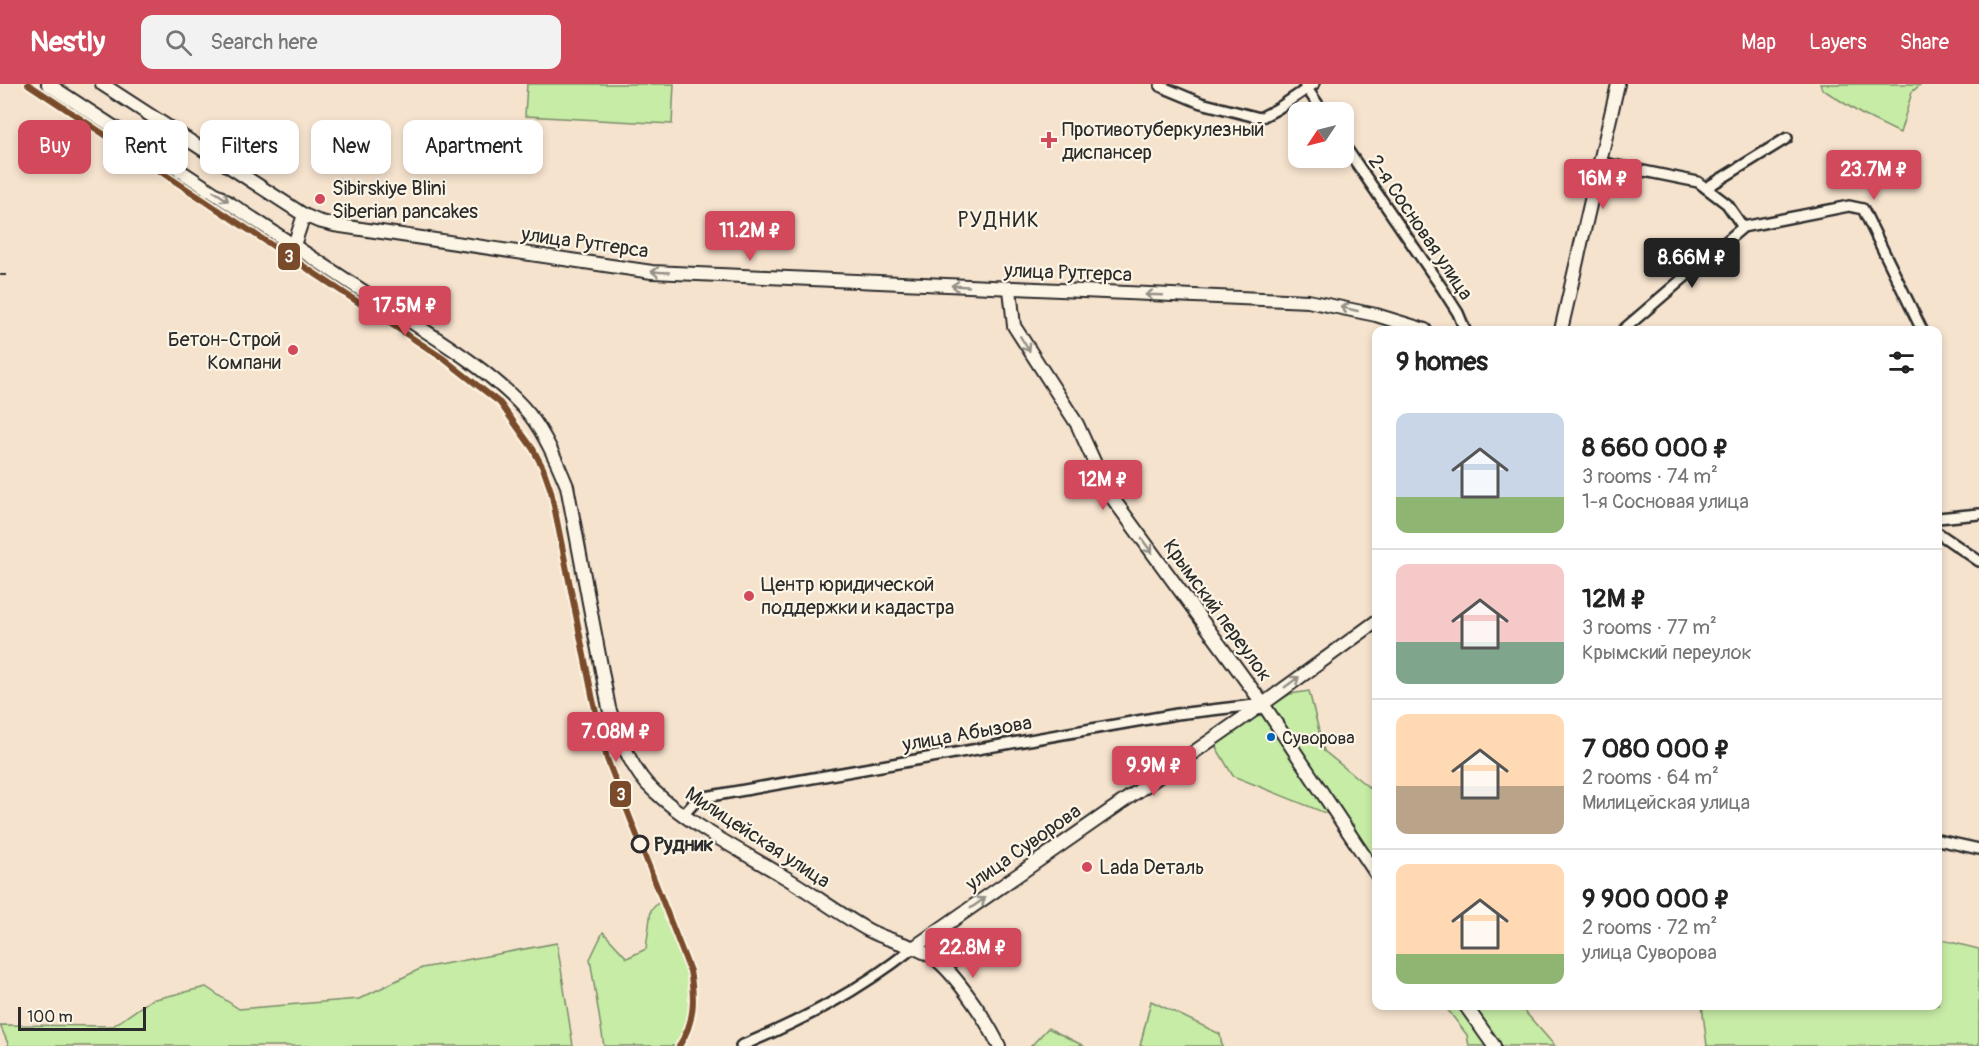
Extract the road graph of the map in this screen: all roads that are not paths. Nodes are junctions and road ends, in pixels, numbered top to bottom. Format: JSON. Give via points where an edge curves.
{"nodes":[{"id":1,"x":48,"y":84,"type":"edge"},
{"id":2,"x":102,"y":84,"type":"edge"},
{"id":3,"x":1618,"y":84,"type":"edge"},
{"id":4,"x":1159,"y":85,"type":"edge"},
{"id":5,"x":1309,"y":85,"type":"edge"},
{"id":6,"x":1318,"y":102,"type":"edge"},
{"id":7,"x":1787,"y":138,"type":"dead end"},
{"id":8,"x":1354,"y":160,"type":"edge"},
{"id":9,"x":1599,"y":162,"type":"junction"},
{"id":10,"x":1706,"y":188,"type":"junction"},
{"id":11,"x":304,"y":215,"type":"junction"},
{"id":12,"x":1743,"y":227,"type":"junction"},
{"id":13,"x":294,"y":245,"type":"junction"},
{"id":14,"x":1010,"y":289,"type":"junction"},
{"id":15,"x":1412,"y":326,"type":"edge"},
{"id":16,"x":1463,"y":326,"type":"edge"},
{"id":17,"x":1561,"y":326,"type":"edge"},
{"id":18,"x":1628,"y":326,"type":"edge"},
{"id":19,"x":1920,"y":326,"type":"edge"},
{"id":20,"x":1979,"y":514,"type":"edge"},
{"id":21,"x":1942,"y":518,"type":"edge"},
{"id":22,"x":1942,"y":536,"type":"edge"},
{"id":23,"x":1979,"y":561,"type":"edge"},
{"id":24,"x":1372,"y":625,"type":"edge"},
{"id":25,"x":1263,"y":704,"type":"junction"},
{"id":26,"x":684,"y":814,"type":"junction"},
{"id":27,"x":1942,"y":841,"type":"edge"},
{"id":28,"x":1979,"y":849,"type":"edge"},
{"id":29,"x":1372,"y":868,"type":"edge"},
{"id":30,"x":947,"y":924,"type":"junction"},
{"id":31,"x":913,"y":948,"type":"junction"},
{"id":32,"x":944,"y":966,"type":"junction"},
{"id":33,"x":1469,"y":1010,"type":"edge"},
{"id":34,"x":741,"y":1046,"type":"edge"},
{"id":35,"x":999,"y":1046,"type":"edge"},
{"id":36,"x":1494,"y":1046,"type":"edge"}],
"edges":[{"from":1,"to":13,"type":"main road","one_way":true},
{"from":2,"to":11,"type":"main road","name":"улица Рутгерса"},
{"from":3,"to":9,"type":"main road"},
{"from":4,"to":5,"type":"street","via":[[1201,104],[1260,118]]},
{"from":5,"to":6,"type":"street"},
{"from":7,"to":10,"type":"street"},
{"from":8,"to":16,"type":"street","name":"2-я Сосновая улица","via":[[1442,288]]},
{"from":9,"to":10,"type":"street","via":[[1698,182]]},
{"from":9,"to":17,"type":"main road"},
{"from":10,"to":12,"type":"street","via":[[1727,204]]},
{"from":11,"to":13,"type":"main road"},
{"from":14,"to":11,"type":"main road","name":"улица Рутгерса","one_way":true,"via":[[652,272],[334,225]]},
{"from":12,"to":18,"type":"street"},
{"from":12,"to":19,"type":"street","via":[[1849,206],[1863,209]]},
{"from":13,"to":26,"type":"main road","name":"Милицейская улица","via":[[457,354],[529,414],[567,486],[609,708],[618,735],[652,790]]},
{"from":15,"to":14,"type":"main road","name":"улица Рутгерса","one_way":true,"via":[[1308,301]]},
{"from":14,"to":25,"type":"main road","name":"Крымский переулок","one_way":true,"via":[[1014,326],[1077,424],[1108,492]]},
{"from":20,"to":21,"type":"street"},
{"from":22,"to":23,"type":"street"},
{"from":25,"to":24,"type":"main road","name":"улица Суворова","one_way":true},
{"from":25,"to":26,"type":"street","name":"улица Абызова","via":[[1177,714],[705,797]]},
{"from":25,"to":29,"type":"main road","name":"Крымский переулок"},
{"from":30,"to":25,"type":"main road","name":"улица Суворова","one_way":true},
{"from":26,"to":31,"type":"main road","name":"Милицейская улица","via":[[867,930]]},
{"from":27,"to":28,"type":"street"},
{"from":30,"to":31,"type":"main road","name":"улица Суворова"},
{"from":30,"to":32,"type":"main road","via":[[938,945]]},
{"from":31,"to":32,"type":"main road","name":"Милицейская улица"},
{"from":31,"to":34,"type":"street","name":"улица Суворова","via":[[845,996]]},
{"from":32,"to":35,"type":"main road"},
{"from":33,"to":36,"type":"main road"}]}
